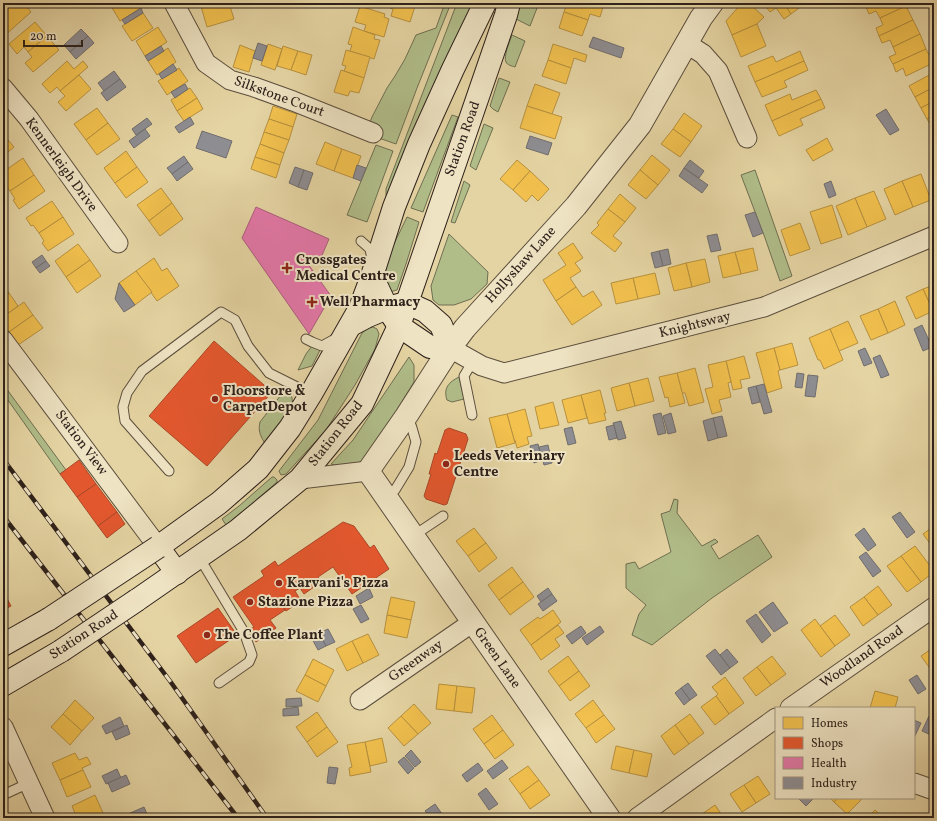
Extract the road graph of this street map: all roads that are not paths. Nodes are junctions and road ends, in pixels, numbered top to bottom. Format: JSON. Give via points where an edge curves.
{"nodes":[{"id":1,"x":174,"y":3,"type":"edge"},
{"id":2,"x":485,"y":3,"type":"edge"},
{"id":3,"x":509,"y":3,"type":"edge"},
{"id":4,"x":712,"y":3,"type":"edge"},
{"id":5,"x":687,"y":44,"type":"junction"},
{"id":6,"x":3,"y":88,"type":"edge"},
{"id":7,"x":373,"y":133,"type":"dead end"},
{"id":8,"x":747,"y":138,"type":"dead end"},
{"id":9,"x":934,"y":236,"type":"edge"},
{"id":10,"x":361,"y":241,"type":"dead end"},
{"id":11,"x":118,"y":243,"type":"dead end"},
{"id":12,"x":372,"y":276,"type":"junction"},
{"id":13,"x":397,"y":305,"type":"junction"},
{"id":14,"x":351,"y":325,"type":"junction"},
{"id":15,"x":399,"y":326,"type":"junction"},
{"id":16,"x":306,"y":339,"type":"dead end"},
{"id":17,"x":3,"y":340,"type":"edge"},
{"id":18,"x":450,"y":348,"type":"junction"},
{"id":19,"x":473,"y":361,"type":"junction"},
{"id":20,"x":311,"y":394,"type":"junction"},
{"id":21,"x":407,"y":415,"type":"junction"},
{"id":22,"x":472,"y":415,"type":"dead end"},
{"id":23,"x":169,"y":471,"type":"dead end"},
{"id":24,"x":368,"y":471,"type":"junction"},
{"id":25,"x":300,"y":479,"type":"junction"},
{"id":26,"x":386,"y":497,"type":"junction"},
{"id":27,"x":443,"y":516,"type":"dead end"},
{"id":28,"x":413,"y":536,"type":"junction"},
{"id":29,"x":158,"y":547,"type":"junction"},
{"id":30,"x":199,"y":557,"type":"junction"},
{"id":31,"x":177,"y":573,"type":"junction"},
{"id":32,"x":934,"y":607,"type":"edge"},
{"id":33,"x":473,"y":622,"type":"junction"},
{"id":34,"x":3,"y":645,"type":"edge"},
{"id":35,"x":220,"y":683,"type":"dead end"},
{"id":36,"x":3,"y":685,"type":"edge"},
{"id":37,"x":360,"y":700,"type":"dead end"},
{"id":38,"x":812,"y":702,"type":"edge"},
{"id":39,"x":794,"y":707,"type":"edge"},
{"id":40,"x":775,"y":719,"type":"edge"},
{"id":41,"x":3,"y":727,"type":"edge"},
{"id":42,"x":29,"y":784,"type":"junction"},
{"id":43,"x":3,"y":795,"type":"edge"},
{"id":44,"x":602,"y":816,"type":"edge"},
{"id":45,"x":45,"y":818,"type":"edge"},
{"id":46,"x":637,"y":818,"type":"edge"}],
"edges":[{"from":1,"to":7,"type":"street","name":"Silkstone Court","via":[[206,63],[230,80],[293,101]]},
{"from":2,"to":12,"type":"main road","via":[[419,144],[394,208]]},
{"from":3,"to":13,"type":"main road","name":"Station Road","via":[[435,223]]},
{"from":4,"to":5,"type":"main road","name":"Hollyshaw Lane"},
{"from":5,"to":8,"type":"street","via":[[703,54],[718,71]]},
{"from":5,"to":18,"type":"main road","name":"Hollyshaw Lane","via":[[640,125],[576,206],[465,328]]},
{"from":6,"to":11,"type":"street","name":"Kennerleigh Drive","via":[[29,119]]},
{"from":9,"to":19,"type":"street","name":"Knightsway","via":[[764,307],[504,373]]},
{"from":10,"to":12,"type":"lane","via":[[370,249]]},
{"from":12,"to":13,"type":"main road"},
{"from":12,"to":14,"type":"main road"},
{"from":13,"to":14,"type":"main road"},
{"from":13,"to":15,"type":"main road"},
{"from":13,"to":18,"type":"main road","via":[[425,311],[441,325]]},
{"from":14,"to":16,"type":"lane","via":[[322,346]]},
{"from":14,"to":20,"type":"main road"},
{"from":15,"to":18,"type":"main road","via":[[430,347]]},
{"from":15,"to":25,"type":"main road","name":"Station Road","via":[[362,404]]},
{"from":17,"to":29,"type":"street","name":"Station View"},
{"from":18,"to":19,"type":"street","name":"Knightsway"},
{"from":18,"to":21,"type":"main road","name":"Hollyshaw Lane"},
{"from":19,"to":22,"type":"lane","via":[[464,376]]},
{"from":20,"to":23,"type":"lane","via":[[269,373],[248,346],[235,320],[221,312],[142,371],[127,393],[123,407],[125,421]]},
{"from":20,"to":29,"type":"main road","via":[[290,428],[258,469],[219,503]]},
{"from":21,"to":24,"type":"main road","name":"Hollyshaw Lane"},
{"from":21,"to":26,"type":"lane","via":[[416,442],[409,467],[395,490]]},
{"from":24,"to":25,"type":"street"},
{"from":24,"to":26,"type":"main road","name":"Green Lane"},
{"from":25,"to":30,"type":"main road","name":"Station Road","via":[[238,530]]},
{"from":26,"to":28,"type":"main road","name":"Green Lane"},
{"from":27,"to":28,"type":"lane"},
{"from":28,"to":33,"type":"main road","name":"Green Lane"},
{"from":29,"to":31,"type":"main road"},
{"from":29,"to":34,"type":"main road","bridge":true,"via":[[49,619]]},
{"from":30,"to":31,"type":"main road","name":"Station Road"},
{"from":30,"to":35,"type":"lane","via":[[244,632],[252,655],[249,662]]},
{"from":31,"to":36,"type":"main road","name":"Station Road","bridge":true,"via":[[61,651]]},
{"from":32,"to":38,"type":"street","name":"Woodland Road"},
{"from":33,"to":37,"type":"street","name":"Greenway"},
{"from":33,"to":44,"type":"main road","name":"Green Lane"},
{"from":38,"to":39,"type":"street","name":"Woodland Road"},
{"from":40,"to":46,"type":"street"},
{"from":41,"to":42,"type":"street"},
{"from":42,"to":43,"type":"lane"},
{"from":42,"to":45,"type":"street"}]}
